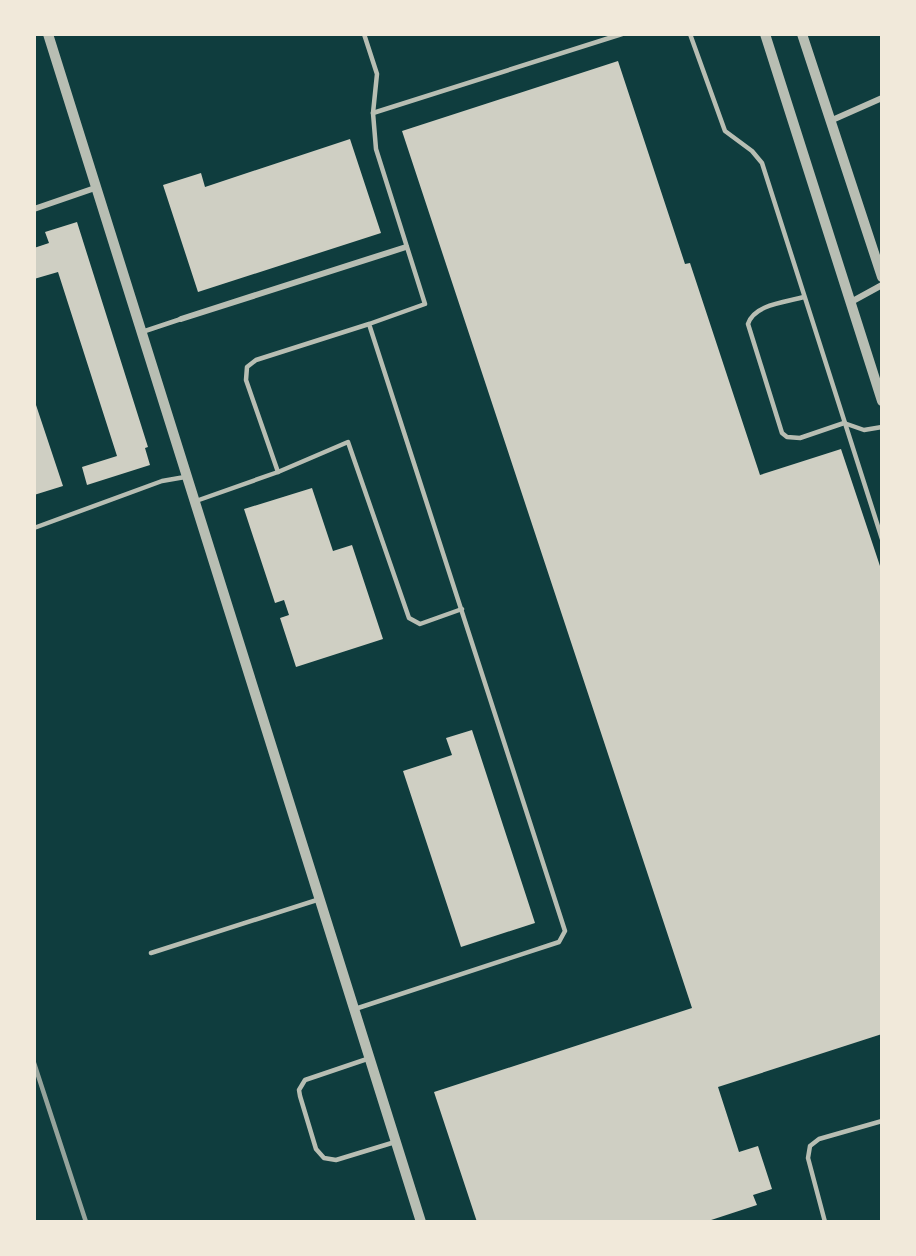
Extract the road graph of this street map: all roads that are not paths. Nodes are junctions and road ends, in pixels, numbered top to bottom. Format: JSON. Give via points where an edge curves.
{"nodes":[{"id":1,"x":48,"y":34,"type":"edge"},
{"id":2,"x":364,"y":34,"type":"edge"},
{"id":3,"x":622,"y":34,"type":"edge"},
{"id":4,"x":690,"y":34,"type":"edge"},
{"id":5,"x":765,"y":34,"type":"edge"},
{"id":6,"x":802,"y":34,"type":"edge"},
{"id":7,"x":882,"y":98,"type":"edge"},
{"id":8,"x":373,"y":113,"type":"junction"},
{"id":9,"x":830,"y":122,"type":"junction"},
{"id":10,"x":95,"y":188,"type":"junction"},
{"id":11,"x":34,"y":209,"type":"edge"},
{"id":12,"x":406,"y":247,"type":"junction"},
{"id":13,"x":882,"y":277,"type":"edge"},
{"id":14,"x":882,"y":285,"type":"edge"},
{"id":15,"x":804,"y":297,"type":"junction"},
{"id":16,"x":851,"y":302,"type":"junction"},
{"id":17,"x":182,"y":319,"type":"joint"},
{"id":18,"x":369,"y":324,"type":"junction"},
{"id":19,"x":142,"y":332,"type":"junction"},
{"id":20,"x":882,"y":400,"type":"edge"},
{"id":21,"x":844,"y":423,"type":"junction"},
{"id":22,"x":882,"y":427,"type":"edge"},
{"id":23,"x":278,"y":472,"type":"junction"},
{"id":24,"x":188,"y":476,"type":"junction"},
{"id":25,"x":196,"y":501,"type":"junction"},
{"id":26,"x":34,"y":528,"type":"edge"},
{"id":27,"x":882,"y":539,"type":"edge"},
{"id":28,"x":462,"y":609,"type":"junction"},
{"id":29,"x":321,"y":898,"type":"junction"},
{"id":30,"x":151,"y":953,"type":"dead end"},
{"id":31,"x":354,"y":1009,"type":"junction"},
{"id":32,"x":370,"y":1058,"type":"junction"},
{"id":33,"x":882,"y":1121,"type":"edge"},
{"id":34,"x":396,"y":1141,"type":"junction"},
{"id":35,"x":421,"y":1221,"type":"edge"},
{"id":36,"x":825,"y":1221,"type":"edge"}],
"edges":[{"from":1,"to":10,"type":"street"},
{"from":2,"to":8,"type":"lane","via":[[377,74]]},
{"from":3,"to":8,"type":"lane"},
{"from":4,"to":15,"type":"lane","via":[[725,131],[762,163]]},
{"from":5,"to":16,"type":"street"},
{"from":6,"to":9,"type":"street"},
{"from":7,"to":9,"type":"street"},
{"from":8,"to":12,"type":"lane","via":[[376,149]]},
{"from":9,"to":13,"type":"street"},
{"from":10,"to":11,"type":"street"},
{"from":10,"to":19,"type":"street"},
{"from":12,"to":17,"type":"street"},
{"from":12,"to":18,"type":"lane","via":[[425,304]]},
{"from":14,"to":16,"type":"street"},
{"from":15,"to":21,"type":"lane"},
{"from":15,"to":21,"type":"lane","via":[[754,313],[748,324],[752,341],[782,433],[800,438]]},
{"from":16,"to":20,"type":"street"},
{"from":17,"to":19,"type":"lane"},
{"from":18,"to":23,"type":"lane","via":[[256,360],[247,367],[246,380]]},
{"from":18,"to":28,"type":"lane"},
{"from":19,"to":24,"type":"street"},
{"from":21,"to":22,"type":"lane","via":[[864,430]]},
{"from":21,"to":27,"type":"lane"},
{"from":23,"to":25,"type":"lane"},
{"from":23,"to":28,"type":"lane","via":[[348,442],[409,618],[426,623]]},
{"from":24,"to":25,"type":"street"},
{"from":24,"to":26,"type":"lane","via":[[162,481]]},
{"from":25,"to":29,"type":"street"},
{"from":28,"to":31,"type":"lane","via":[[565,931],[559,942]]},
{"from":29,"to":30,"type":"lane"},
{"from":29,"to":31,"type":"street"},
{"from":31,"to":32,"type":"street"},
{"from":32,"to":34,"type":"street"},
{"from":32,"to":34,"type":"lane","via":[[310,1077],[301,1085],[300,1096],[316,1149],[324,1158],[336,1160]]},
{"from":33,"to":36,"type":"lane","via":[[819,1138],[810,1146],[808,1158]]},
{"from":34,"to":35,"type":"street"}]}
